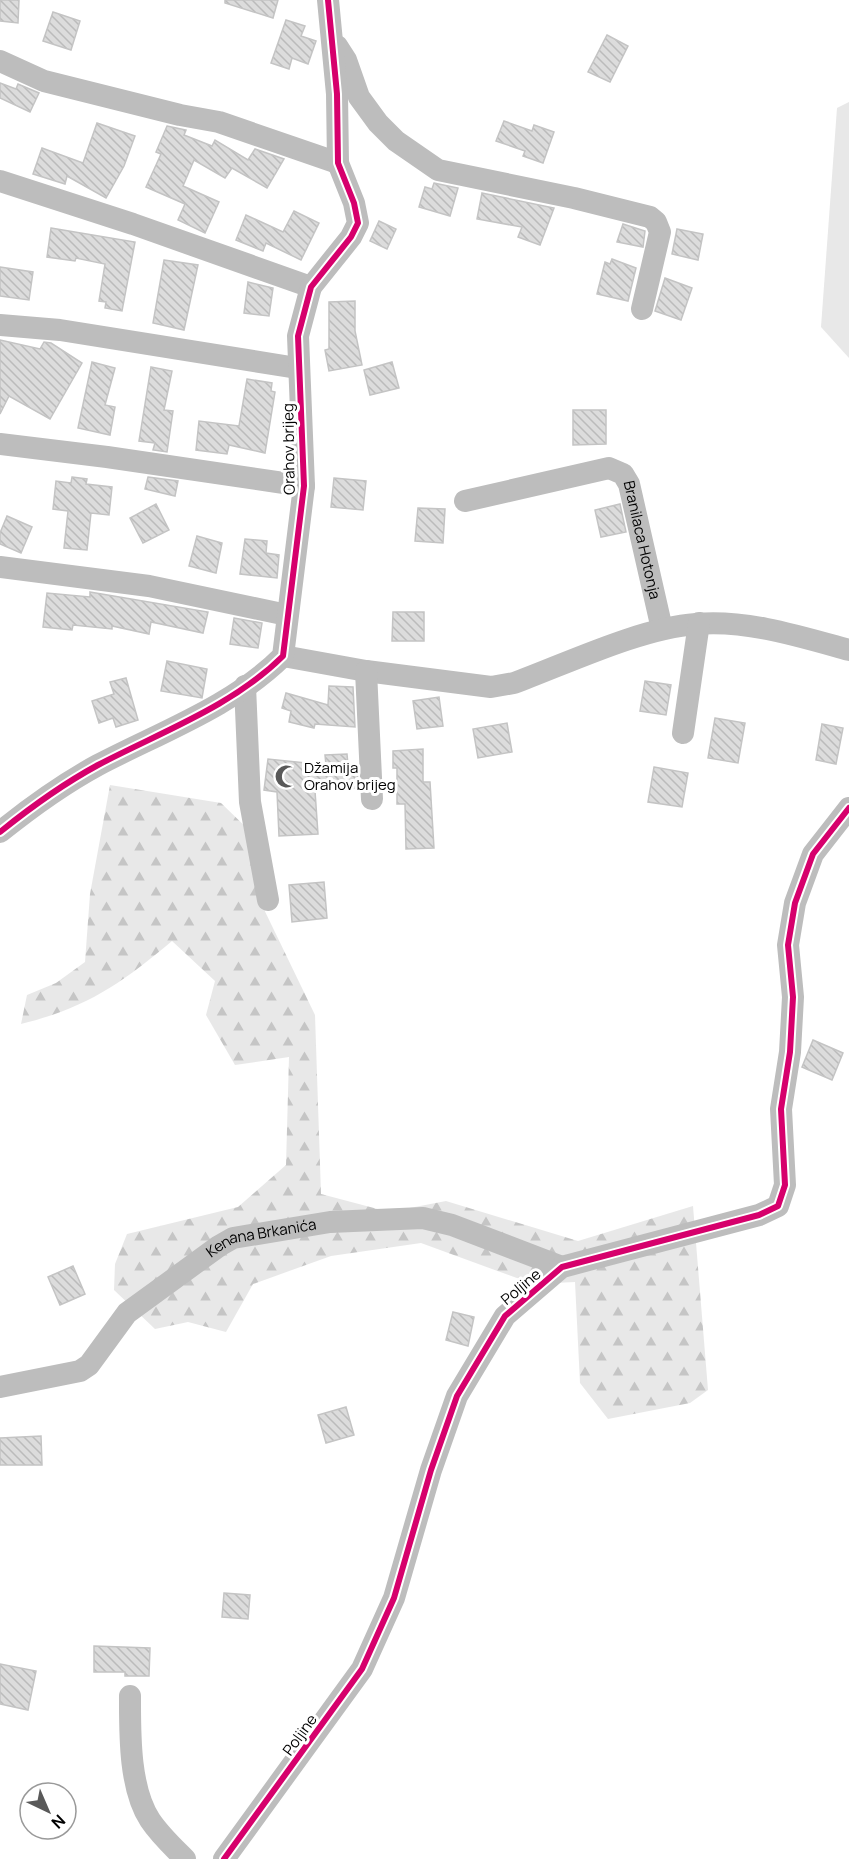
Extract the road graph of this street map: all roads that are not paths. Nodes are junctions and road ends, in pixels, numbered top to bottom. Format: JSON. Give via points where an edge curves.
{"nodes":[{"id":1,"x":328,"y":0,"type":"edge"},
{"id":2,"x":330,"y":35,"type":"junction"},
{"id":3,"x":0,"y":61,"type":"edge"},
{"id":4,"x":338,"y":163,"type":"junction"},
{"id":5,"x":0,"y":181,"type":"edge"},
{"id":6,"x":311,"y":286,"type":"junction"},
{"id":7,"x":642,"y":309,"type":"dead end"},
{"id":8,"x":0,"y":325,"type":"edge"},
{"id":9,"x":297,"y":368,"type":"junction"},
{"id":10,"x":0,"y":444,"type":"edge"},
{"id":11,"x":304,"y":486,"type":"junction"},
{"id":12,"x":465,"y":501,"type":"dead end"},
{"id":13,"x":0,"y":567,"type":"edge"},
{"id":14,"x":287,"y":615,"type":"junction"},
{"id":15,"x":699,"y":623,"type":"junction"},
{"id":16,"x":662,"y":629,"type":"junction"},
{"id":17,"x":849,"y":650,"type":"edge"},
{"id":18,"x":283,"y":656,"type":"junction"},
{"id":19,"x":366,"y":671,"type":"junction"},
{"id":20,"x":245,"y":686,"type":"junction"},
{"id":21,"x":683,"y":733,"type":"dead end"},
{"id":22,"x":372,"y":799,"type":"dead end"},
{"id":23,"x":849,"y":808,"type":"edge"},
{"id":24,"x":0,"y":832,"type":"edge"},
{"id":25,"x":268,"y":900,"type":"dead end"},
{"id":26,"x":562,"y":1267,"type":"junction"},
{"id":27,"x":0,"y":1387,"type":"edge"},
{"id":28,"x":130,"y":1696,"type":"dead end"},
{"id":29,"x":185,"y":1859,"type":"edge"},
{"id":30,"x":224,"y":1859,"type":"edge"}],
"edges":[{"from":1,"to":2,"type":"street","name":"Orahov brijeg"},
{"from":2,"to":4,"type":"street","name":"Orahov brijeg","via":[[337,94]]},
{"from":2,"to":7,"type":"street","name":"Orahov brijeg","via":[[346,60],[359,96],[378,123],[396,141],[438,170],[574,198],[650,217],[656,222],[660,232]]},
{"from":3,"to":4,"type":"street","via":[[44,81],[219,122]]},
{"from":4,"to":6,"type":"street","name":"Orahov brijeg","via":[[358,223]]},
{"from":5,"to":6,"type":"street"},
{"from":6,"to":9,"type":"street","name":"Orahov brijeg","via":[[298,336]]},
{"from":8,"to":9,"type":"street","via":[[60,330]]},
{"from":9,"to":11,"type":"street","name":"Orahov brijeg"},
{"from":10,"to":11,"type":"street","name":"Orahov brijeg"},
{"from":11,"to":14,"type":"street","name":"Orahov brijeg"},
{"from":12,"to":16,"type":"street","name":"Branilaca Hotonja","via":[[609,468],[623,474],[629,484]]},
{"from":13,"to":14,"type":"street","via":[[149,586]]},
{"from":14,"to":18,"type":"street","name":"Orahov brijeg"},
{"from":15,"to":16,"type":"street"},
{"from":15,"to":17,"type":"street","via":[[774,629]]},
{"from":15,"to":21,"type":"street"},
{"from":16,"to":19,"type":"street","via":[[491,687]]},
{"from":18,"to":19,"type":"street"},
{"from":18,"to":20,"type":"street"},
{"from":19,"to":22,"type":"street"},
{"from":20,"to":24,"type":"street","via":[[62,786]]},
{"from":20,"to":25,"type":"street","via":[[250,802]]},
{"from":23,"to":26,"type":"street","name":"Poljine","via":[[813,854],[795,903],[788,945],[793,996],[790,1052],[781,1109],[785,1185],[778,1206],[759,1215]]},
{"from":26,"to":27,"type":"street","name":"Kenana Brkanića","via":[[452,1225],[423,1218],[330,1222],[234,1238],[128,1313],[90,1365],[80,1371]]},
{"from":26,"to":30,"type":"street","name":"Poljine","via":[[505,1316],[457,1396],[430,1470],[394,1598],[362,1669]]},
{"from":28,"to":29,"type":"street","via":[[130,1747],[141,1800],[149,1819]]}]}
